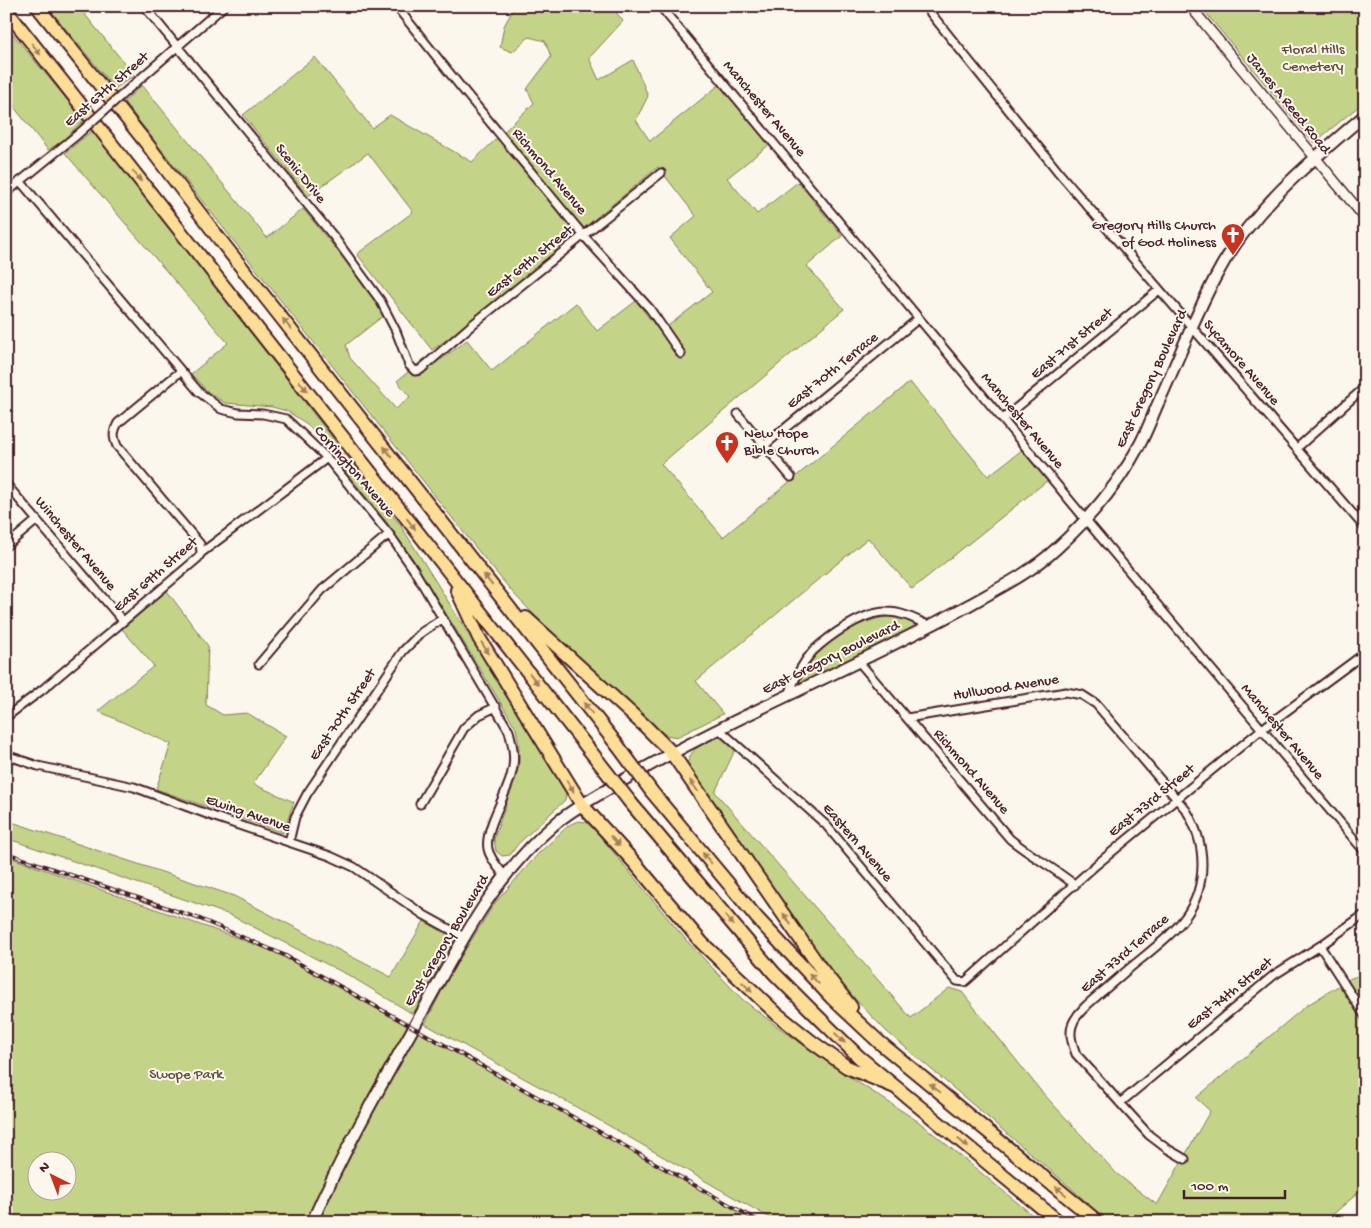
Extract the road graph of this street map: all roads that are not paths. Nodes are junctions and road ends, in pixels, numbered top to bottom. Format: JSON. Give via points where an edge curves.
{"nodes":[{"id":1,"x":37,"y":6,"type":"edge"},
{"id":2,"x":144,"y":6,"type":"edge"},
{"id":3,"x":224,"y":6,"type":"edge"},
{"id":4,"x":396,"y":6,"type":"edge"},
{"id":5,"x":660,"y":6,"type":"edge"},
{"id":6,"x":925,"y":6,"type":"edge"},
{"id":7,"x":1190,"y":6,"type":"edge"},
{"id":8,"x":6,"y":10,"type":"edge"},
{"id":9,"x":178,"y":46,"type":"junction"},
{"id":10,"x":1365,"y":115,"type":"edge"},
{"id":11,"x":1315,"y":158,"type":"junction"},
{"id":12,"x":661,"y":173,"type":"dead end"},
{"id":13,"x":20,"y":181,"type":"junction"},
{"id":14,"x":6,"y":193,"type":"edge"},
{"id":15,"x":1365,"y":218,"type":"edge"},
{"id":16,"x":584,"y":236,"type":"junction"},
{"id":17,"x":1159,"y":290,"type":"junction"},
{"id":18,"x":918,"y":319,"type":"junction"},
{"id":19,"x":1192,"y":328,"type":"junction"},
{"id":20,"x":682,"y":354,"type":"dead end"},
{"id":21,"x":415,"y":371,"type":"joint"},
{"id":22,"x":181,"y":372,"type":"junction"},
{"id":23,"x":1365,"y":387,"type":"edge"},
{"id":24,"x":738,"y":414,"type":"dead end"},
{"id":25,"x":1003,"y":419,"type":"junction"},
{"id":26,"x":765,"y":445,"type":"junction"},
{"id":27,"x":1297,"y":448,"type":"junction"},
{"id":28,"x":755,"y":453,"type":"dead end"},
{"id":29,"x":327,"y":458,"type":"junction"},
{"id":30,"x":791,"y":477,"type":"dead end"},
{"id":31,"x":6,"y":484,"type":"edge"},
{"id":32,"x":37,"y":520,"type":"junction"},
{"id":33,"x":1086,"y":520,"type":"junction"},
{"id":34,"x":1365,"y":528,"type":"edge"},
{"id":35,"x":389,"y":534,"type":"junction"},
{"id":36,"x":6,"y":546,"type":"edge"},
{"id":37,"x":201,"y":553,"type":"junction"},
{"id":38,"x":449,"y":572,"type":"junction"},
{"id":39,"x":502,"y":596,"type":"junction"},
{"id":40,"x":442,"y":619,"type":"junction"},
{"id":41,"x":123,"y":621,"type":"junction"},
{"id":42,"x":930,"y":626,"type":"junction"},
{"id":43,"x":1365,"y":653,"type":"edge"},
{"id":44,"x":859,"y":662,"type":"junction"},
{"id":45,"x":260,"y":664,"type":"dead end"},
{"id":46,"x":789,"y":695,"type":"junction"},
{"id":47,"x":496,"y":707,"type":"junction"},
{"id":48,"x":6,"y":717,"type":"edge"},
{"id":49,"x":907,"y":718,"type":"junction"},
{"id":50,"x":719,"y":729,"type":"junction"},
{"id":51,"x":1262,"y":729,"type":"junction"},
{"id":52,"x":671,"y":752,"type":"junction"},
{"id":53,"x":6,"y":755,"type":"edge"},
{"id":54,"x":1177,"y":799,"type":"junction"},
{"id":55,"x":420,"y":804,"type":"dead end"},
{"id":56,"x":582,"y":805,"type":"junction"},
{"id":57,"x":289,"y":842,"type":"junction"},
{"id":58,"x":1365,"y":852,"type":"edge"},
{"id":59,"x":504,"y":875,"type":"junction"},
{"id":60,"x":1075,"y":885,"type":"junction"},
{"id":61,"x":1199,"y":890,"type":"joint"},
{"id":62,"x":1365,"y":914,"type":"edge"},
{"id":63,"x":464,"y":937,"type":"junction"},
{"id":64,"x":1320,"y":946,"type":"junction"},
{"id":65,"x":965,"y":982,"type":"joint"},
{"id":66,"x":1365,"y":1016,"type":"edge"},
{"id":67,"x":879,"y":1042,"type":"junction"},
{"id":68,"x":895,"y":1087,"type":"junction"},
{"id":69,"x":1120,"y":1103,"type":"junction"},
{"id":70,"x":1185,"y":1159,"type":"dead end"},
{"id":71,"x":312,"y":1222,"type":"edge"},
{"id":72,"x":1060,"y":1222,"type":"edge"},
{"id":73,"x":1098,"y":1222,"type":"edge"}],
"edges":[{"from":39,"to":1,"type":"highway","one_way":true},
{"from":2,"to":9,"type":"street","name":"Scenic Drive"},
{"from":3,"to":9,"type":"street","name":"East 67th Street"},
{"from":4,"to":16,"type":"street","name":"Richmond Avenue"},
{"from":5,"to":18,"type":"street","name":"Manchester Avenue"},
{"from":6,"to":17,"type":"street","name":"Sycamore Avenue","via":[[1060,174]]},
{"from":7,"to":11,"type":"street","name":"James A Reed Road"},
{"from":8,"to":38,"type":"highway","one_way":true},
{"from":9,"to":13,"type":"street","name":"East 67th Street","bridge":true},
{"from":9,"to":21,"type":"street","name":"Scenic Drive","via":[[380,300],[409,365]]},
{"from":10,"to":11,"type":"main road","name":"East Gregory Boulevard"},
{"from":11,"to":15,"type":"street","name":"James A Reed Road"},
{"from":11,"to":19,"type":"main road","name":"East Gregory Boulevard","via":[[1262,210],[1240,237],[1215,276]]},
{"from":12,"to":16,"type":"street","name":"East 69th Street"},
{"from":13,"to":14,"type":"street","name":"East 67th Street"},
{"from":13,"to":22,"type":"street","name":"Corrington Avenue"},
{"from":16,"to":20,"type":"street","name":"Richmond Avenue","via":[[650,309]]},
{"from":16,"to":21,"type":"street","name":"East 69th Street"},
{"from":17,"to":19,"type":"street","name":"Sycamore Avenue"},
{"from":17,"to":25,"type":"street","name":"East 71st Street"},
{"from":18,"to":25,"type":"street","name":"Manchester Avenue"},
{"from":18,"to":26,"type":"street","name":"East 70th Terrace"},
{"from":19,"to":27,"type":"street","name":"Sycamore Avenue"},
{"from":19,"to":33,"type":"main road","name":"East Gregory Boulevard","via":[[1141,443]]},
{"from":22,"to":29,"type":"street","name":"Corrington Avenue","via":[[221,409],[286,419]]},
{"from":22,"to":37,"type":"street","via":[[118,423],[113,437],[117,446],[200,544]]},
{"from":23,"to":27,"type":"street"},
{"from":24,"to":26,"type":"street"},
{"from":25,"to":33,"type":"street","name":"Manchester Avenue"},
{"from":26,"to":28,"type":"street","name":"East 70th Terrace"},
{"from":26,"to":30,"type":"street"},
{"from":27,"to":34,"type":"street","name":"Sycamore Avenue"},
{"from":29,"to":35,"type":"street","name":"Corrington Avenue"},
{"from":29,"to":37,"type":"street","name":"East 69th Street"},
{"from":31,"to":32,"type":"street","name":"Winchester Avenue"},
{"from":32,"to":36,"type":"street"},
{"from":32,"to":41,"type":"street","name":"Winchester Avenue"},
{"from":33,"to":42,"type":"main road","name":"East Gregory Boulevard","via":[[1054,552],[1020,577]]},
{"from":33,"to":51,"type":"street","name":"Manchester Avenue"},
{"from":35,"to":40,"type":"street","name":"Corrington Avenue"},
{"from":35,"to":45,"type":"street","via":[[322,590]]},
{"from":37,"to":41,"type":"street","name":"East 69th Street"},
{"from":38,"to":56,"type":"highway","one_way":true,"via":[[479,638]]},
{"from":38,"to":68,"type":"highway","one_way":true,"bridge":true,"via":[[630,802],[774,973],[859,1057]]},
{"from":39,"to":52,"type":"highway"},
{"from":67,"to":39,"type":"highway","one_way":true,"bridge":true,"via":[[777,940],[652,792]]},
{"from":40,"to":47,"type":"street","name":"Corrington Avenue"},
{"from":40,"to":57,"type":"street","name":"East 70th Street","via":[[422,632],[403,651],[307,794]]},
{"from":41,"to":48,"type":"street","name":"East 69th Street"},
{"from":42,"to":44,"type":"main road","name":"East Gregory Boulevard"},
{"from":42,"to":46,"type":"street","via":[[906,615],[885,612],[857,620],[813,652],[794,680]]},
{"from":43,"to":51,"type":"street","name":"East 73rd Street"},
{"from":44,"to":46,"type":"main road","name":"East Gregory Boulevard"},
{"from":44,"to":49,"type":"street","name":"Richmond Avenue"},
{"from":46,"to":50,"type":"main road","name":"East Gregory Boulevard"},
{"from":47,"to":55,"type":"street","via":[[479,715],[464,728]]},
{"from":47,"to":59,"type":"street","name":"Corrington Avenue","via":[[509,731],[514,752],[511,777],[488,840],[490,856]]},
{"from":49,"to":54,"type":"street","name":"Hullwood Avenue","via":[[1066,692],[1082,695],[1096,704]]},
{"from":49,"to":60,"type":"street","name":"Richmond Avenue","via":[[1010,839]]},
{"from":50,"to":52,"type":"main road","name":"East Gregory Boulevard"},
{"from":50,"to":65,"type":"street","name":"Eastern Avenue","via":[[826,825],[957,982]]},
{"from":51,"to":54,"type":"street","name":"East 73rd Street"},
{"from":51,"to":58,"type":"street","name":"Manchester Avenue"},
{"from":52,"to":56,"type":"main road","name":"East Gregory Boulevard"},
{"from":67,"to":52,"type":"highway","one_way":true,"via":[[819,966]]},
{"from":53,"to":57,"type":"street","name":"Ewing Avenue","via":[[38,766],[134,787]]},
{"from":54,"to":60,"type":"street","name":"East 73rd Street"},
{"from":54,"to":61,"type":"street","name":"Hullwood Avenue","via":[[1199,837],[1202,850]]},
{"from":56,"to":59,"type":"main road","name":"East Gregory Boulevard","via":[[559,821]]},
{"from":56,"to":68,"type":"highway","one_way":true,"via":[[702,943],[777,1014],[847,1067]]},
{"from":57,"to":63,"type":"street","name":"Ewing Avenue","via":[[354,867],[424,915]]},
{"from":59,"to":63,"type":"main road","name":"East Gregory Boulevard"},
{"from":60,"to":65,"type":"street","name":"East 73rd Street"},
{"from":61,"to":69,"type":"street","name":"East 73rd Terrace","via":[[1188,913],[1172,934],[1080,1011],[1071,1029],[1076,1054]]},
{"from":62,"to":64,"type":"street","name":"East 74th Street"},
{"from":63,"to":71,"type":"main road","name":"East Gregory Boulevard","via":[[341,1159]]},
{"from":64,"to":66,"type":"street"},
{"from":64,"to":69,"type":"street","name":"East 74th Street","via":[[1274,975]]},
{"from":73,"to":67,"type":"highway","one_way":true},
{"from":68,"to":72,"type":"highway","one_way":true},
{"from":69,"to":70,"type":"street","via":[[1149,1135]]}]}
